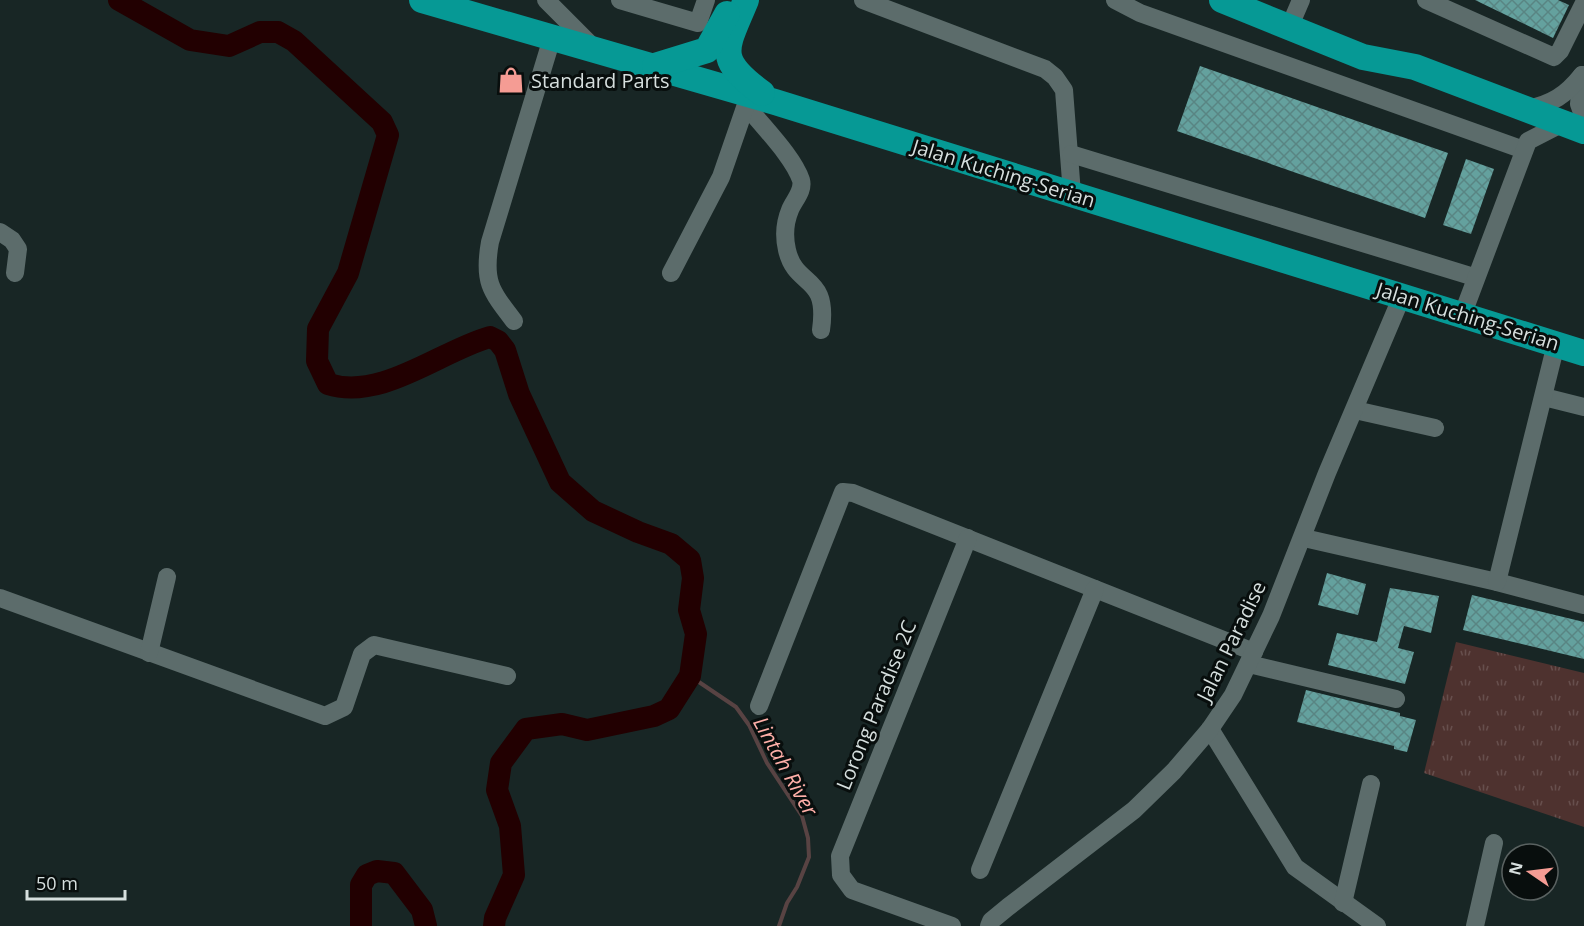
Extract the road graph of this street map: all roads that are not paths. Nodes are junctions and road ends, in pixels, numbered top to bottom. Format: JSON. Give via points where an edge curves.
{"nodes":[{"id":1,"x":422,"y":0,"type":"edge"},
{"id":2,"x":546,"y":0,"type":"edge"},
{"id":3,"x":620,"y":0,"type":"edge"},
{"id":4,"x":706,"y":0,"type":"edge"},
{"id":5,"x":732,"y":0,"type":"edge"},
{"id":6,"x":746,"y":0,"type":"edge"},
{"id":7,"x":863,"y":0,"type":"edge"},
{"id":8,"x":1115,"y":0,"type":"edge"},
{"id":9,"x":1222,"y":0,"type":"edge"},
{"id":10,"x":1301,"y":0,"type":"edge"},
{"id":11,"x":1426,"y":0,"type":"edge"},
{"id":12,"x":1584,"y":1,"type":"edge"},
{"id":13,"x":709,"y":26,"type":"junction"},
{"id":14,"x":1289,"y":28,"type":"junction"},
{"id":15,"x":552,"y":38,"type":"junction"},
{"id":16,"x":597,"y":51,"type":"junction"},
{"id":17,"x":655,"y":66,"type":"junction"},
{"id":18,"x":1583,"y":73,"type":"edge"},
{"id":19,"x":747,"y":100,"type":"junction"},
{"id":20,"x":775,"y":102,"type":"junction"},
{"id":21,"x":1526,"y":109,"type":"junction"},
{"id":22,"x":1577,"y":124,"type":"edge"},
{"id":23,"x":1524,"y":150,"type":"junction"},
{"id":24,"x":1071,"y":154,"type":"junction"},
{"id":25,"x":1072,"y":194,"type":"junction"},
{"id":26,"x":0,"y":232,"type":"edge"},
{"id":27,"x":15,"y":273,"type":"dead end"},
{"id":28,"x":671,"y":273,"type":"dead end"},
{"id":29,"x":1474,"y":277,"type":"junction"},
{"id":30,"x":1402,"y":296,"type":"junction"},
{"id":31,"x":1462,"y":316,"type":"junction"},
{"id":32,"x":514,"y":321,"type":"dead end"},
{"id":33,"x":821,"y":330,"type":"dead end"},
{"id":34,"x":1556,"y":344,"type":"junction"},
{"id":35,"x":1584,"y":352,"type":"edge"},
{"id":36,"x":1544,"y":397,"type":"junction"},
{"id":37,"x":1584,"y":407,"type":"edge"},
{"id":38,"x":1356,"y":410,"type":"junction"},
{"id":39,"x":1436,"y":428,"type":"dead end"},
{"id":40,"x":968,"y":538,"type":"junction"},
{"id":41,"x":1304,"y":538,"type":"junction"},
{"id":42,"x":166,"y":577,"type":"dead end"},
{"id":43,"x":1497,"y":582,"type":"junction"},
{"id":44,"x":1095,"y":589,"type":"junction"},
{"id":45,"x":0,"y":598,"type":"edge"},
{"id":46,"x":1584,"y":605,"type":"edge"},
{"id":47,"x":148,"y":653,"type":"junction"},
{"id":48,"x":1252,"y":658,"type":"junction"},
{"id":49,"x":507,"y":676,"type":"dead end"},
{"id":50,"x":1396,"y":699,"type":"dead end"},
{"id":51,"x":759,"y":706,"type":"dead end"},
{"id":52,"x":1210,"y":729,"type":"junction"},
{"id":53,"x":1371,"y":784,"type":"dead end"},
{"id":54,"x":1494,"y":843,"type":"dead end"},
{"id":55,"x":980,"y":870,"type":"dead end"},
{"id":56,"x":1343,"y":903,"type":"junction"},
{"id":57,"x":952,"y":926,"type":"edge"},
{"id":58,"x":989,"y":926,"type":"edge"},
{"id":59,"x":1377,"y":926,"type":"edge"},
{"id":60,"x":1474,"y":926,"type":"edge"}],
"edges":[{"from":1,"to":15,"type":"highway","name":"Jalan Kuching-Serian"},
{"from":2,"to":16,"type":"street"},
{"from":3,"to":13,"type":"street"},
{"from":4,"to":13,"type":"street"},
{"from":5,"to":13,"type":"highway"},
{"from":6,"to":20,"type":"highway","via":[[730,39],[730,64],[739,76]]},
{"from":7,"to":24,"type":"street","via":[[1045,69],[1064,90]]},
{"from":8,"to":23,"type":"street","via":[[1140,14]]},
{"from":9,"to":14,"type":"highway"},
{"from":10,"to":14,"type":"street"},
{"from":11,"to":12,"type":"street","via":[[1554,57]]},
{"from":13,"to":17,"type":"highway","via":[[707,50]]},
{"from":14,"to":21,"type":"highway","via":[[1363,57],[1415,67]]},
{"from":15,"to":16,"type":"highway","name":"Jalan Kuching-Serian"},
{"from":15,"to":32,"type":"street","via":[[485,268],[491,292]]},
{"from":16,"to":17,"type":"highway","name":"Jalan Kuching-Serian"},
{"from":17,"to":19,"type":"highway","name":"Jalan Kuching-Serian"},
{"from":18,"to":21,"type":"street","via":[[1570,90],[1551,104]]},
{"from":18,"to":22,"type":"street"},
{"from":19,"to":20,"type":"highway","name":"Jalan Kuching-Serian"},
{"from":19,"to":28,"type":"street","via":[[721,177]]},
{"from":19,"to":33,"type":"street","via":[[801,180],[786,224],[786,250],[795,267],[820,293],[824,310]]},
{"from":20,"to":25,"type":"highway","name":"Jalan Kuching-Serian"},
{"from":21,"to":22,"type":"highway"},
{"from":22,"to":23,"type":"street","via":[[1531,137]]},
{"from":23,"to":29,"type":"street"},
{"from":24,"to":25,"type":"street"},
{"from":24,"to":29,"type":"street"},
{"from":25,"to":30,"type":"highway","name":"Jalan Kuching-Serian"},
{"from":26,"to":27,"type":"street","via":[[18,249]]},
{"from":29,"to":31,"type":"street"},
{"from":30,"to":31,"type":"highway","name":"Jalan Kuching-Serian"},
{"from":30,"to":38,"type":"street","name":"Jalan Paradise"},
{"from":31,"to":34,"type":"highway","name":"Jalan Kuching-Serian"},
{"from":34,"to":35,"type":"highway","name":"Jalan Kuching-Serian"},
{"from":34,"to":36,"type":"street"},
{"from":36,"to":37,"type":"street"},
{"from":36,"to":43,"type":"street"},
{"from":38,"to":39,"type":"street"},
{"from":38,"to":41,"type":"street","name":"Jalan Paradise","via":[[1327,472]]},
{"from":40,"to":44,"type":"street"},
{"from":40,"to":51,"type":"street","via":[[843,492]]},
{"from":40,"to":57,"type":"street","name":"Lorong Paradise 2C","via":[[840,856],[841,875],[852,890]]},
{"from":41,"to":43,"type":"street"},
{"from":41,"to":48,"type":"street","name":"Jalan Paradise"},
{"from":42,"to":47,"type":"street"},
{"from":43,"to":46,"type":"street"},
{"from":44,"to":48,"type":"street"},
{"from":44,"to":55,"type":"street"},
{"from":45,"to":47,"type":"street"},
{"from":47,"to":49,"type":"street","via":[[325,716],[344,707],[362,654],[374,645]]},
{"from":48,"to":50,"type":"street"},
{"from":48,"to":52,"type":"street","name":"Jalan Paradise"},
{"from":52,"to":56,"type":"street","via":[[1295,867]]},
{"from":52,"to":58,"type":"street","name":"Jalan Paradise","via":[[1134,810]]},
{"from":53,"to":56,"type":"street"},
{"from":54,"to":60,"type":"street"},
{"from":56,"to":59,"type":"street"}]}
